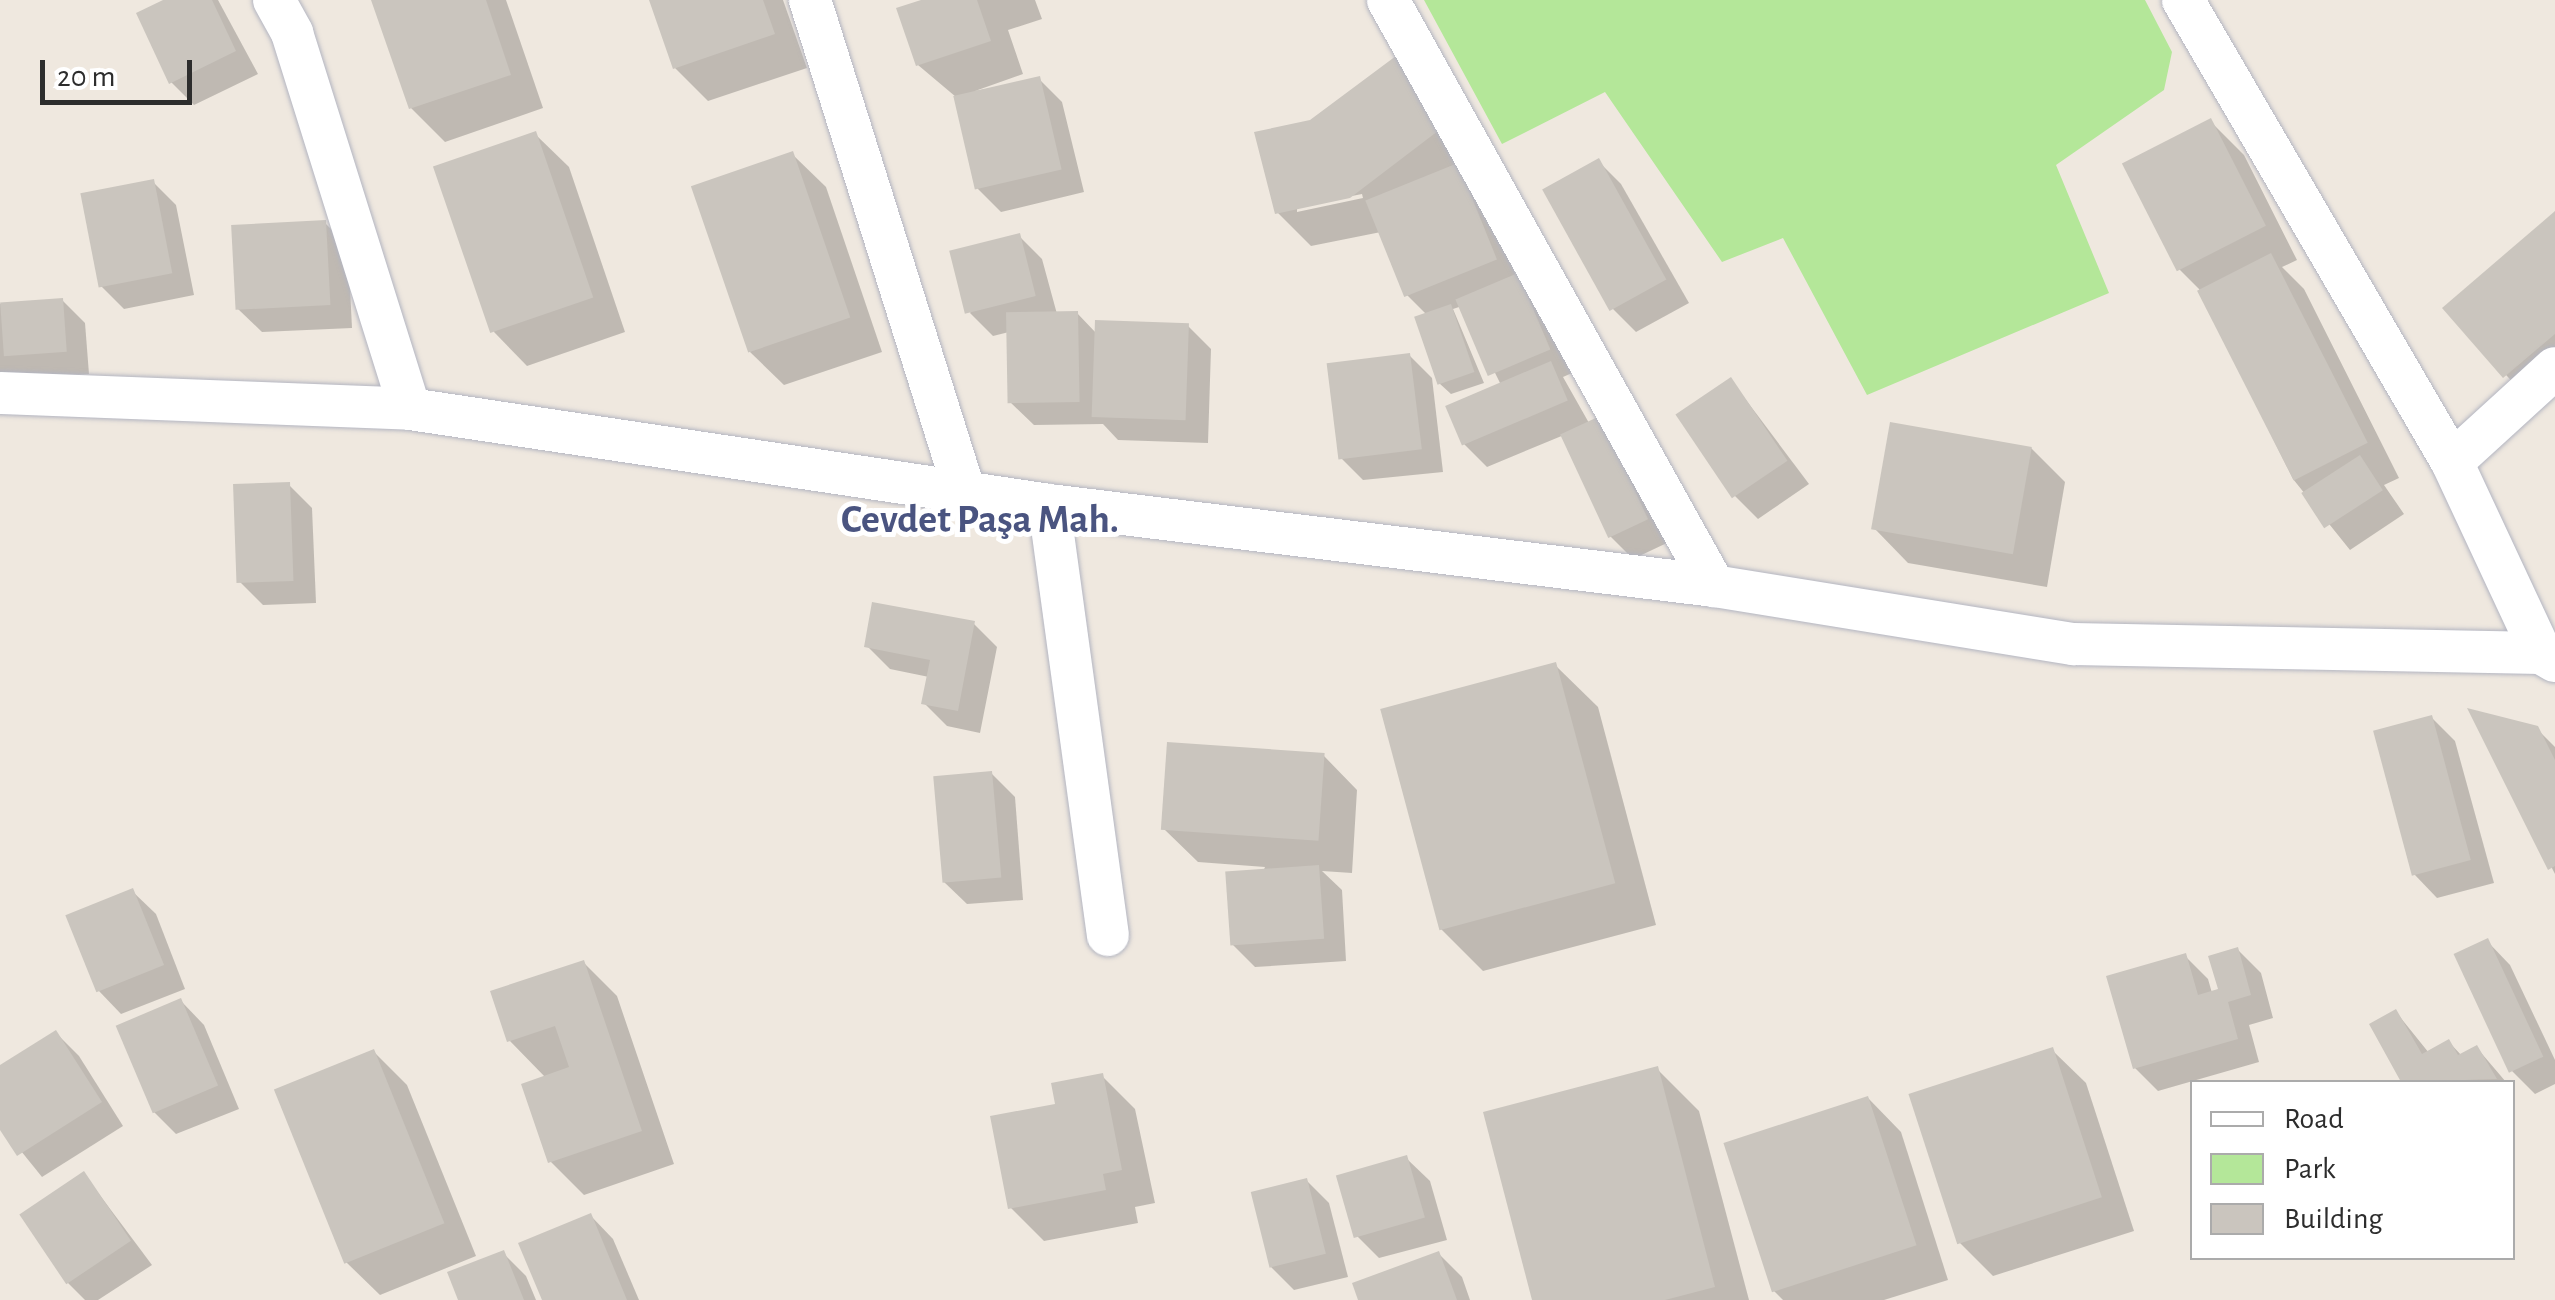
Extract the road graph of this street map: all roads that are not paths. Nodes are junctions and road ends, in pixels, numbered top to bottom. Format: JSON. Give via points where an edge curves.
{"nodes":[{"id":1,"x":274,"y":0,"type":"edge"},
{"id":2,"x":810,"y":0,"type":"edge"},
{"id":3,"x":1388,"y":0,"type":"edge"},
{"id":4,"x":2183,"y":0,"type":"edge"},
{"id":5,"x":2555,"y":368,"type":"edge"},
{"id":6,"x":0,"y":392,"type":"edge"},
{"id":7,"x":410,"y":409,"type":"junction"},
{"id":8,"x":2452,"y":462,"type":"junction"},
{"id":9,"x":964,"y":490,"type":"junction"},
{"id":10,"x":1048,"y":504,"type":"junction"},
{"id":11,"x":1714,"y":586,"type":"junction"},
{"id":12,"x":2548,"y":657,"type":"edge"},
{"id":13,"x":1108,"y":935,"type":"dead end"}],
"edges":[{"from":1,"to":7,"type":"street","via":[[298,52]]},
{"from":2,"to":9,"type":"street"},
{"from":3,"to":11,"type":"street"},
{"from":4,"to":8,"type":"street"},
{"from":5,"to":8,"type":"street"},
{"from":6,"to":7,"type":"street"},
{"from":7,"to":9,"type":"street"},
{"from":8,"to":12,"type":"street"},
{"from":9,"to":10,"type":"street"},
{"from":10,"to":11,"type":"street"},
{"from":10,"to":13,"type":"street"},
{"from":11,"to":12,"type":"street","via":[[2073,644]]}]}
